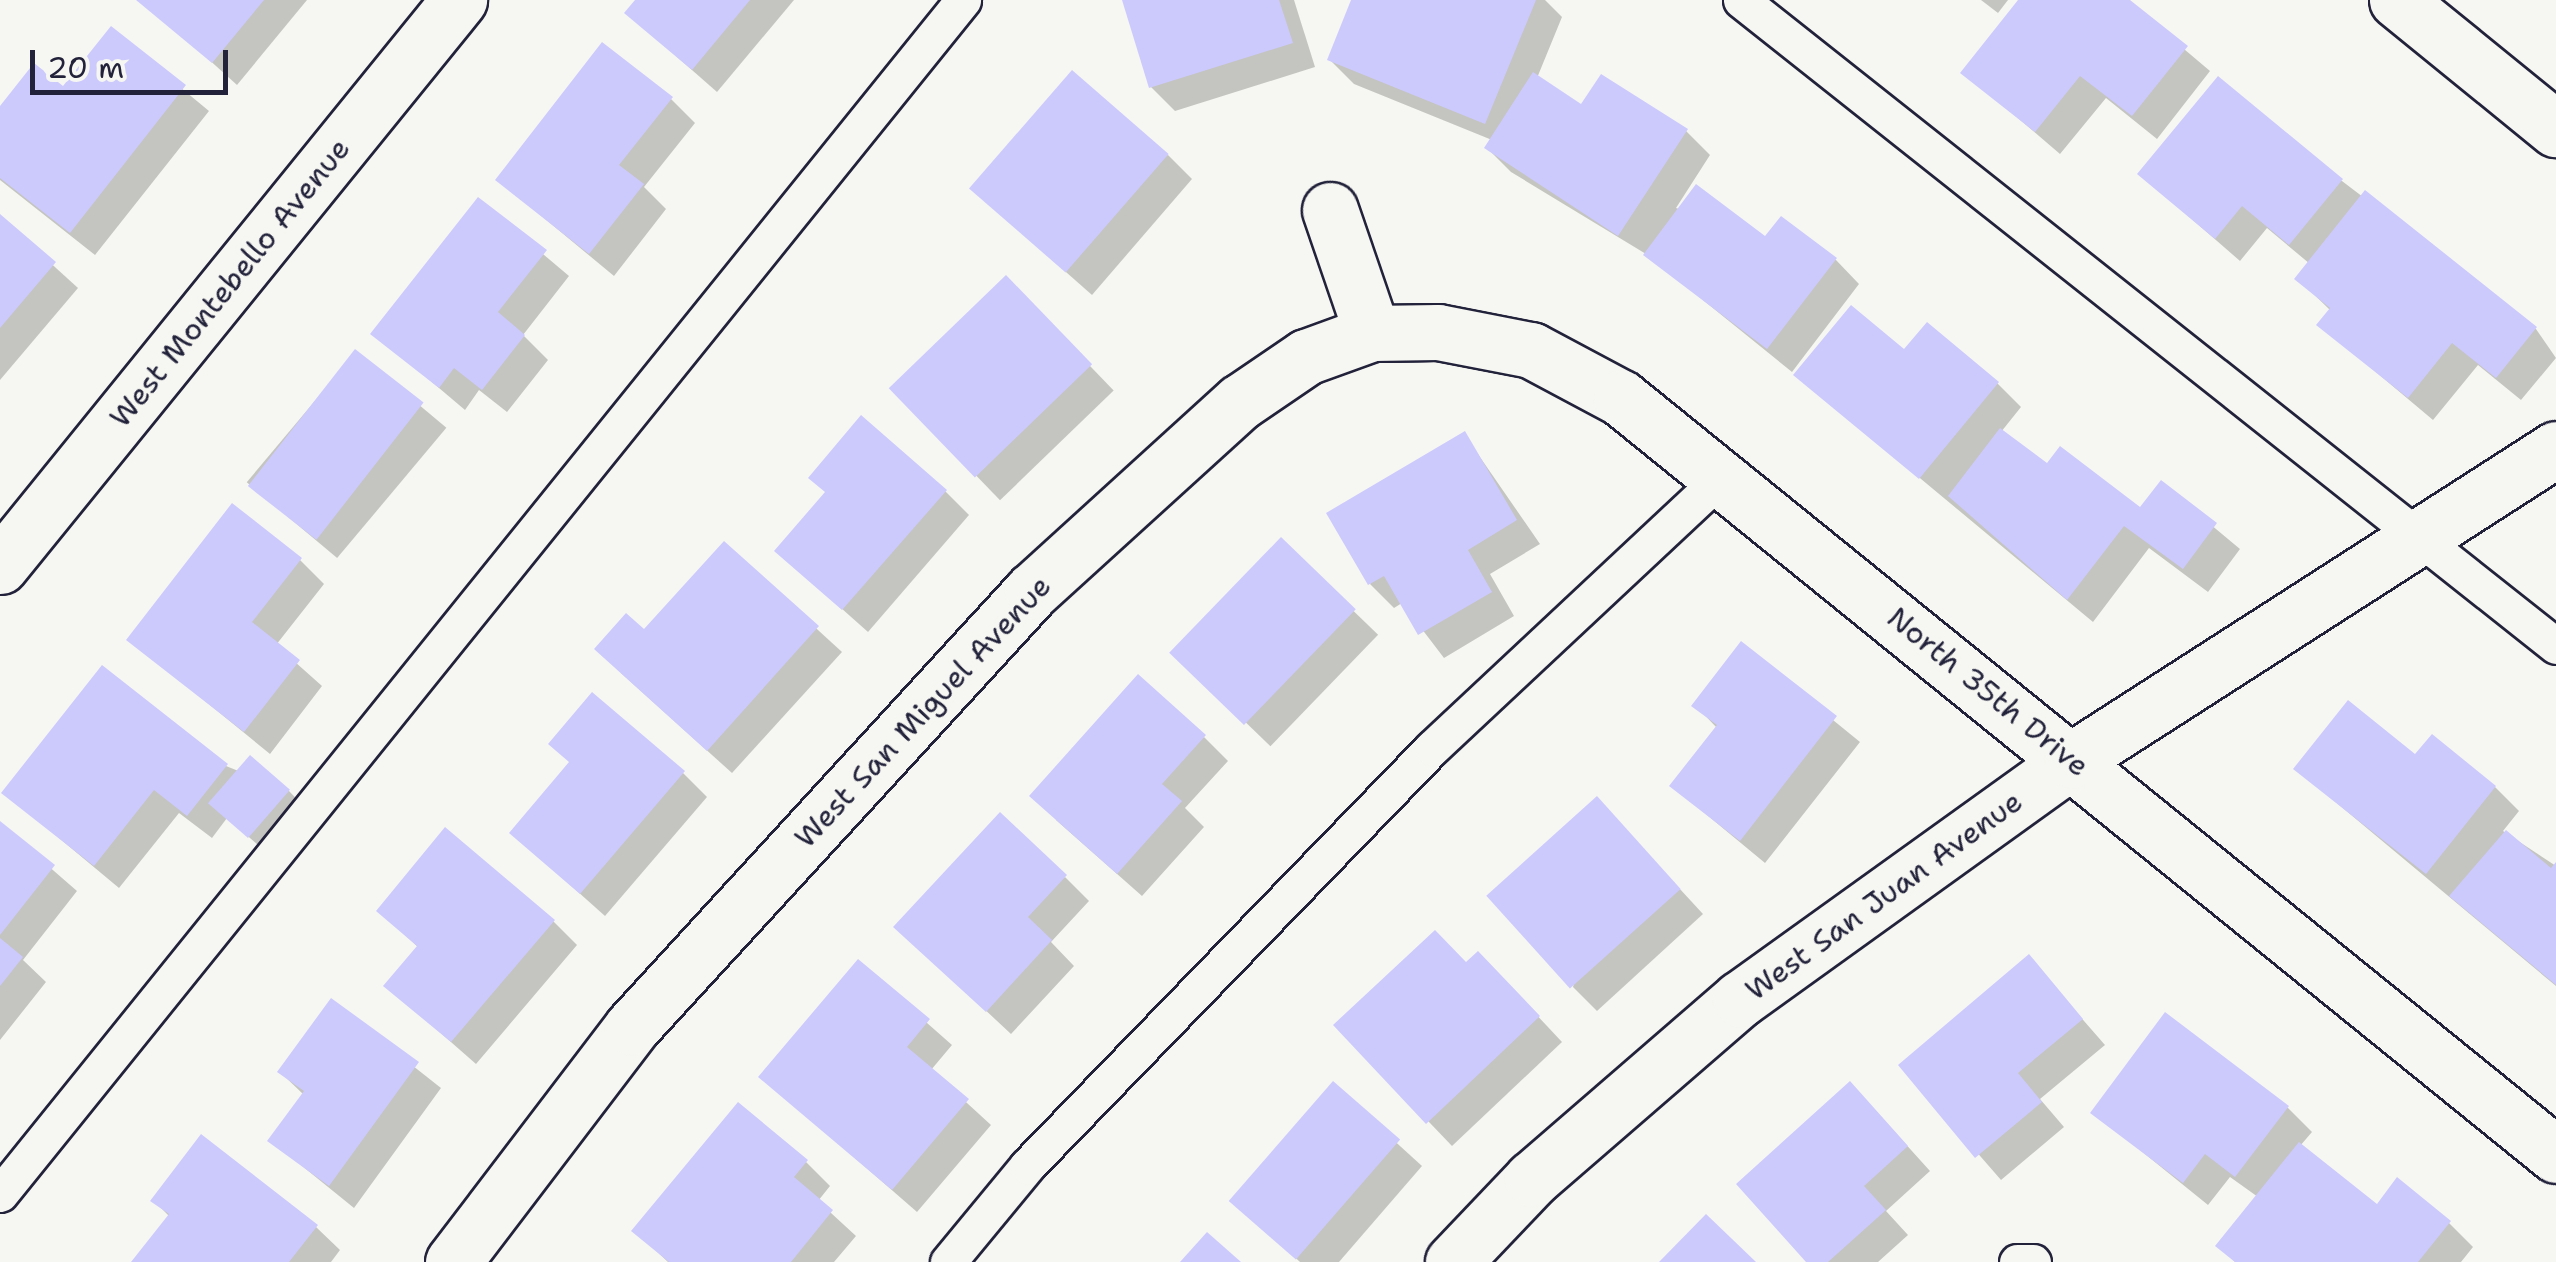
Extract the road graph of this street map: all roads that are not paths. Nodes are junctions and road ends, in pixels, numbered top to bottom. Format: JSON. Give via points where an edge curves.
{"nodes":[{"id":1,"x":459,"y":0,"type":"edge"},
{"id":2,"x":963,"y":0,"type":"edge"},
{"id":3,"x":1741,"y":0,"type":"edge"},
{"id":4,"x":2396,"y":0,"type":"edge"},
{"id":5,"x":2556,"y":129,"type":"edge"},
{"id":6,"x":1330,"y":210,"type":"dead end"},
{"id":7,"x":1372,"y":333,"type":"junction"},
{"id":8,"x":2556,"y":450,"type":"edge"},
{"id":9,"x":1721,"y":478,"type":"junction"},
{"id":10,"x":2416,"y":534,"type":"junction"},
{"id":11,"x":0,"y":566,"type":"edge"},
{"id":12,"x":2556,"y":646,"type":"edge"},
{"id":13,"x":2072,"y":760,"type":"junction"},
{"id":14,"x":2556,"y":1155,"type":"edge"},
{"id":15,"x":0,"y":1194,"type":"edge"},
{"id":16,"x":453,"y":1262,"type":"edge"},
{"id":17,"x":948,"y":1262,"type":"edge"},
{"id":18,"x":1453,"y":1262,"type":"edge"},
{"id":19,"x":2018,"y":1262,"type":"edge"},
{"id":20,"x":2034,"y":1262,"type":"edge"}],
"edges":[{"from":1,"to":11,"type":"street","name":"West Montebello Avenue"},
{"from":2,"to":15,"type":"lane"},
{"from":3,"to":10,"type":"lane"},
{"from":4,"to":5,"type":"street"},
{"from":6,"to":7,"type":"street"},
{"from":7,"to":9,"type":"street","name":"North 35th Drive","via":[[1438,332],[1531,350],[1621,398]]},
{"from":7,"to":16,"type":"street","name":"West San Miguel Avenue","via":[[1306,357],[1240,402],[1032,592],[632,1027]]},
{"from":8,"to":10,"type":"street","name":"West San Juan Avenue"},
{"from":9,"to":13,"type":"street","name":"North 35th Drive"},
{"from":9,"to":17,"type":"lane","via":[[1432,748],[1027,1166]]},
{"from":10,"to":12,"type":"lane"},
{"from":10,"to":13,"type":"street","name":"West San Juan Avenue"},
{"from":13,"to":14,"type":"street","name":"North 35th Drive"},
{"from":13,"to":18,"type":"street","name":"West San Juan Avenue","via":[[1740,999],[1532,1179]]},
{"from":19,"to":20,"type":"lane","via":[[2024,1255]]}]}
